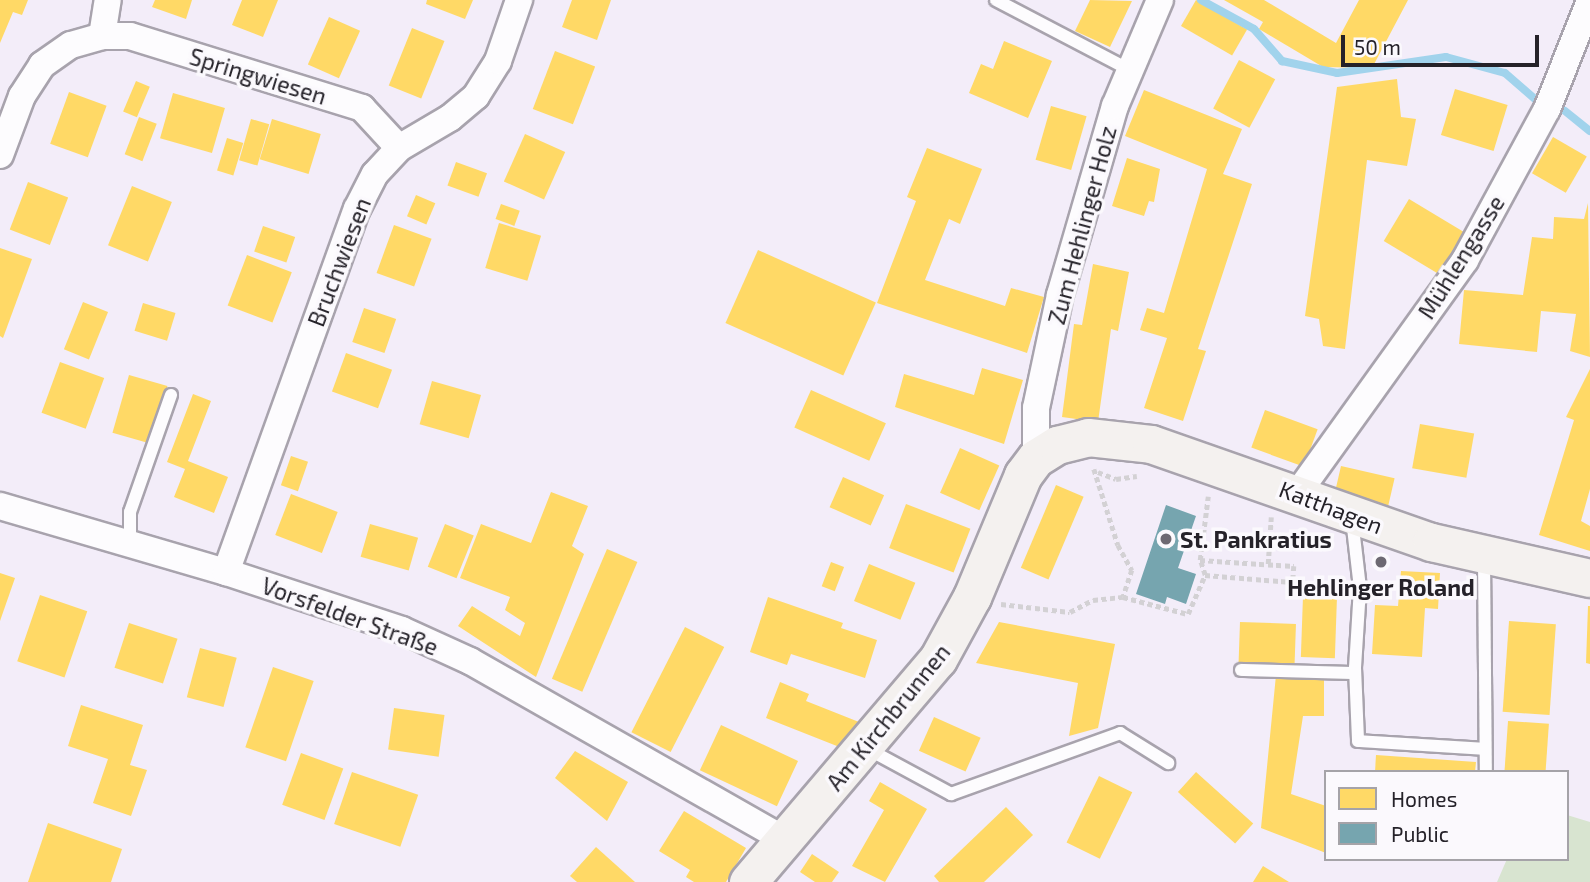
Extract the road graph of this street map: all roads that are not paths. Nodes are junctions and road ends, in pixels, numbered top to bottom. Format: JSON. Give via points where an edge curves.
{"nodes":[{"id":1,"x":108,"y":0,"type":"edge"},
{"id":2,"x":519,"y":0,"type":"edge"},
{"id":3,"x":996,"y":0,"type":"edge"},
{"id":4,"x":1160,"y":0,"type":"edge"},
{"id":5,"x":1590,"y":1,"type":"edge"},
{"id":6,"x":102,"y":36,"type":"junction"},
{"id":7,"x":1130,"y":70,"type":"junction"},
{"id":8,"x":399,"y":148,"type":"junction"},
{"id":9,"x":0,"y":155,"type":"edge"},
{"id":10,"x":171,"y":395,"type":"dead end"},
{"id":11,"x":1036,"y":458,"type":"junction"},
{"id":12,"x":1297,"y":494,"type":"junction"},
{"id":13,"x":0,"y":506,"type":"edge"},
{"id":14,"x":1352,"y":517,"type":"junction"},
{"id":15,"x":130,"y":544,"type":"junction"},
{"id":16,"x":1484,"y":557,"type":"junction"},
{"id":17,"x":226,"y":572,"type":"junction"},
{"id":18,"x":1590,"y":578,"type":"edge"},
{"id":19,"x":1241,"y":670,"type":"dead end"},
{"id":20,"x":1355,"y":670,"type":"junction"},
{"id":21,"x":866,"y":748,"type":"junction"},
{"id":22,"x":1485,"y":749,"type":"junction"},
{"id":23,"x":1168,"y":763,"type":"dead end"},
{"id":24,"x":1486,"y":770,"type":"edge"},
{"id":25,"x":787,"y":841,"type":"junction"},
{"id":26,"x":748,"y":882,"type":"edge"}],
"edges":[{"from":1,"to":6,"type":"street"},
{"from":2,"to":8,"type":"street","name":"Bruchwiesen","via":[[498,61],[476,96],[450,118]]},
{"from":3,"to":7,"type":"lane"},
{"from":4,"to":7,"type":"street","name":"Zum Hehlinger Holz"},
{"from":5,"to":12,"type":"street","name":"Mühlengasse","via":[[1547,109],[1465,260]]},
{"from":6,"to":8,"type":"street","name":"Springwiesen","via":[[130,36],[362,108]]},
{"from":6,"to":9,"type":"street","name":"Springwiesen","via":[[71,45],[42,65],[22,96]]},
{"from":7,"to":11,"type":"street","name":"Zum Hehlinger Holz","via":[[1115,106],[1060,295],[1036,408]]},
{"from":8,"to":17,"type":"street","name":"Bruchwiesen","via":[[375,174],[357,209]]},
{"from":10,"to":15,"type":"lane","via":[[130,512]]},
{"from":11,"to":12,"type":"main road","name":"Katthagen","via":[[1057,445],[1088,437],[1113,437],[1201,458]]},
{"from":11,"to":21,"type":"main road","name":"Am Kirchbrunnen","via":[[1012,498],[957,629]]},
{"from":12,"to":14,"type":"main road","name":"Katthagen"},
{"from":13,"to":15,"type":"street","name":"Vorsfelder Straße"},
{"from":14,"to":16,"type":"main road","name":"Katthagen"},
{"from":14,"to":20,"type":"lane","via":[[1360,588]]},
{"from":15,"to":17,"type":"street","name":"Vorsfelder Straße"},
{"from":16,"to":18,"type":"main road","name":"Katthagen"},
{"from":16,"to":22,"type":"lane"},
{"from":17,"to":25,"type":"street","name":"Vorsfelder Straße","via":[[402,631],[470,662]]},
{"from":19,"to":20,"type":"lane"},
{"from":20,"to":22,"type":"lane","via":[[1358,741]]},
{"from":21,"to":23,"type":"lane","via":[[951,794],[1120,733]]},
{"from":21,"to":25,"type":"main road","name":"Am Kirchbrunnen"},
{"from":22,"to":24,"type":"lane"},
{"from":25,"to":26,"type":"main road","name":"Am Kirchbrunnen"}]}
